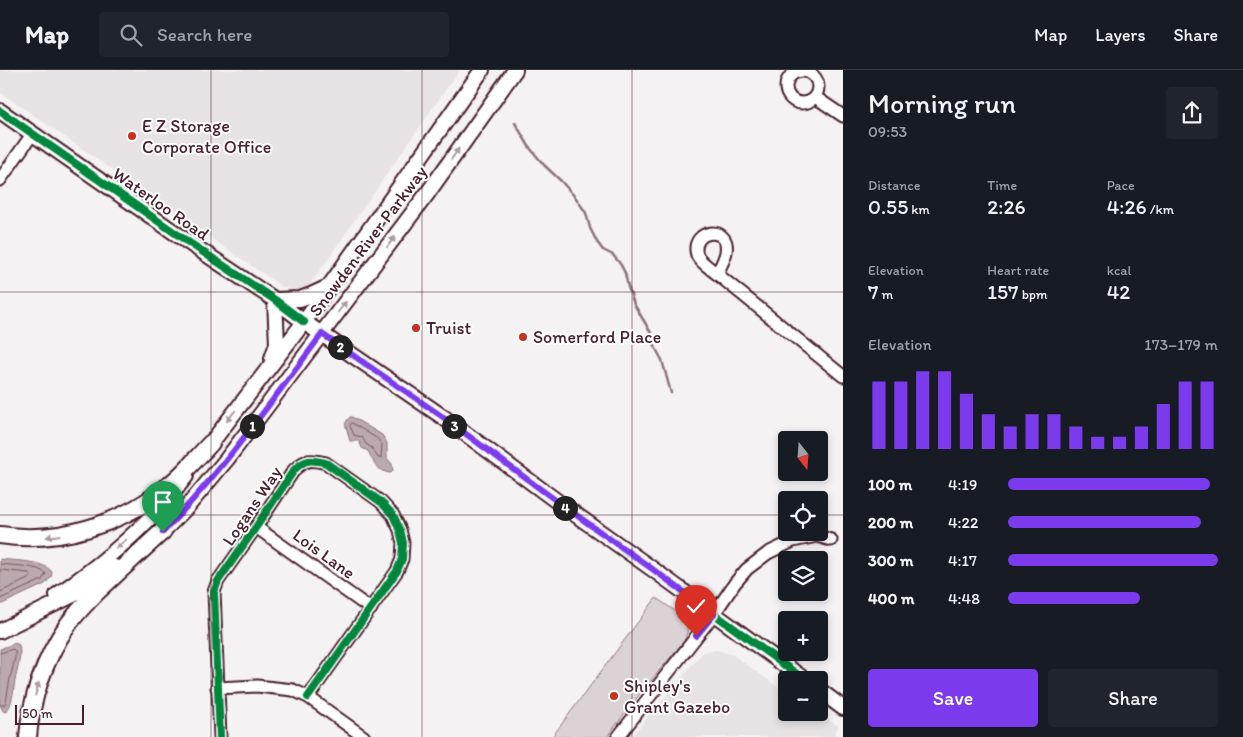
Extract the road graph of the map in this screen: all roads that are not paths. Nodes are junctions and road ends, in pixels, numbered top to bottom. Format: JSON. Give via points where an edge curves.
{"nodes":[{"id":1,"x":482,"y":70,"type":"edge"},
{"id":2,"x":515,"y":70,"type":"edge"},
{"id":3,"x":815,"y":97,"type":"dead end"},
{"id":4,"x":0,"y":111,"type":"edge"},
{"id":5,"x":843,"y":116,"type":"edge"},
{"id":6,"x":33,"y":133,"type":"junction"},
{"id":7,"x":0,"y":180,"type":"edge"},
{"id":8,"x":717,"y":274,"type":"dead end"},
{"id":9,"x":329,"y":287,"type":"junction"},
{"id":10,"x":275,"y":300,"type":"junction"},
{"id":11,"x":304,"y":322,"type":"junction"},
{"id":12,"x":322,"y":334,"type":"junction"},
{"id":13,"x":268,"y":368,"type":"junction"},
{"id":14,"x":843,"y":376,"type":"edge"},
{"id":15,"x":211,"y":443,"type":"junction"},
{"id":16,"x":256,"y":527,"type":"junction"},
{"id":17,"x":163,"y":532,"type":"junction"},
{"id":18,"x":0,"y":535,"type":"edge"},
{"id":19,"x":831,"y":540,"type":"dead end"},
{"id":20,"x":371,"y":609,"type":"junction"},
{"id":21,"x":714,"y":614,"type":"junction"},
{"id":22,"x":19,"y":621,"type":"junction"},
{"id":23,"x":0,"y":631,"type":"edge"},
{"id":24,"x":792,"y":671,"type":"edge"},
{"id":25,"x":217,"y":688,"type":"junction"},
{"id":26,"x":828,"y":697,"type":"edge"},
{"id":27,"x":308,"y":698,"type":"junction"},
{"id":28,"x":843,"y":708,"type":"edge"},
{"id":29,"x":28,"y":737,"type":"edge"},
{"id":30,"x":220,"y":737,"type":"edge"},
{"id":31,"x":364,"y":737,"type":"edge"},
{"id":32,"x":618,"y":737,"type":"edge"}],
"edges":[{"from":1,"to":9,"type":"main road","name":"Snowden River Parkway"},
{"from":12,"to":2,"type":"main road","name":"Snowden River Parkway","one_way":true},
{"from":3,"to":5,"type":"street"},
{"from":4,"to":6,"type":"main road","name":"Waterloo Road"},
{"from":6,"to":7,"type":"street"},
{"from":6,"to":10,"type":"main road","name":"Waterloo Road"},
{"from":8,"to":14,"type":"street"},
{"from":9,"to":10,"type":"main road","via":[[300,299]]},
{"from":9,"to":11,"type":"main road","name":"Snowden River Parkway"},
{"from":10,"to":11,"type":"main road","name":"Waterloo Road"},
{"from":10,"to":13,"type":"main road","via":[[276,344]]},
{"from":11,"to":12,"type":"main road","name":"Waterloo Road"},
{"from":11,"to":13,"type":"main road","name":"Snowden River Parkway"},
{"from":12,"to":17,"type":"main road","name":"Snowden River Parkway","via":[[208,483]]},
{"from":12,"to":21,"type":"main road","name":"Waterloo Road","via":[[443,417]]},
{"from":13,"to":15,"type":"main road","name":"Snowden River Parkway","one_way":true},
{"from":15,"to":18,"type":"highway","one_way":true,"via":[[170,485],[146,503],[120,516],[67,534],[41,538]]},
{"from":15,"to":22,"type":"main road","name":"Snowden River Parkway","one_way":true,"via":[[175,491],[141,527],[106,558]]},
{"from":16,"to":20,"type":"street","name":"Lois Lane"},
{"from":16,"to":20,"type":"street","name":"Logans Way","via":[[294,470],[308,461],[326,463],[381,502],[393,515],[400,530],[402,559]]},
{"from":16,"to":25,"type":"street","name":"Logans Way","via":[[218,581],[214,592]]},
{"from":17,"to":22,"type":"main road","name":"Snowden River Parkway","via":[[73,595]]},
{"from":29,"to":17,"type":"highway","one_way":true,"via":[[41,677],[67,626],[112,577]]},
{"from":19,"to":21,"type":"street","via":[[817,536],[806,538],[768,553],[735,582]]},
{"from":20,"to":27,"type":"street","name":"Logans Way"},
{"from":21,"to":24,"type":"main road","name":"Waterloo Road"},
{"from":21,"to":32,"type":"street"},
{"from":22,"to":23,"type":"main road","name":"Snowden River Parkway"},
{"from":25,"to":27,"type":"street","via":[[280,688]]},
{"from":25,"to":30,"type":"street","name":"Logans Way"},
{"from":26,"to":28,"type":"main road"},
{"from":27,"to":31,"type":"street"}]}
